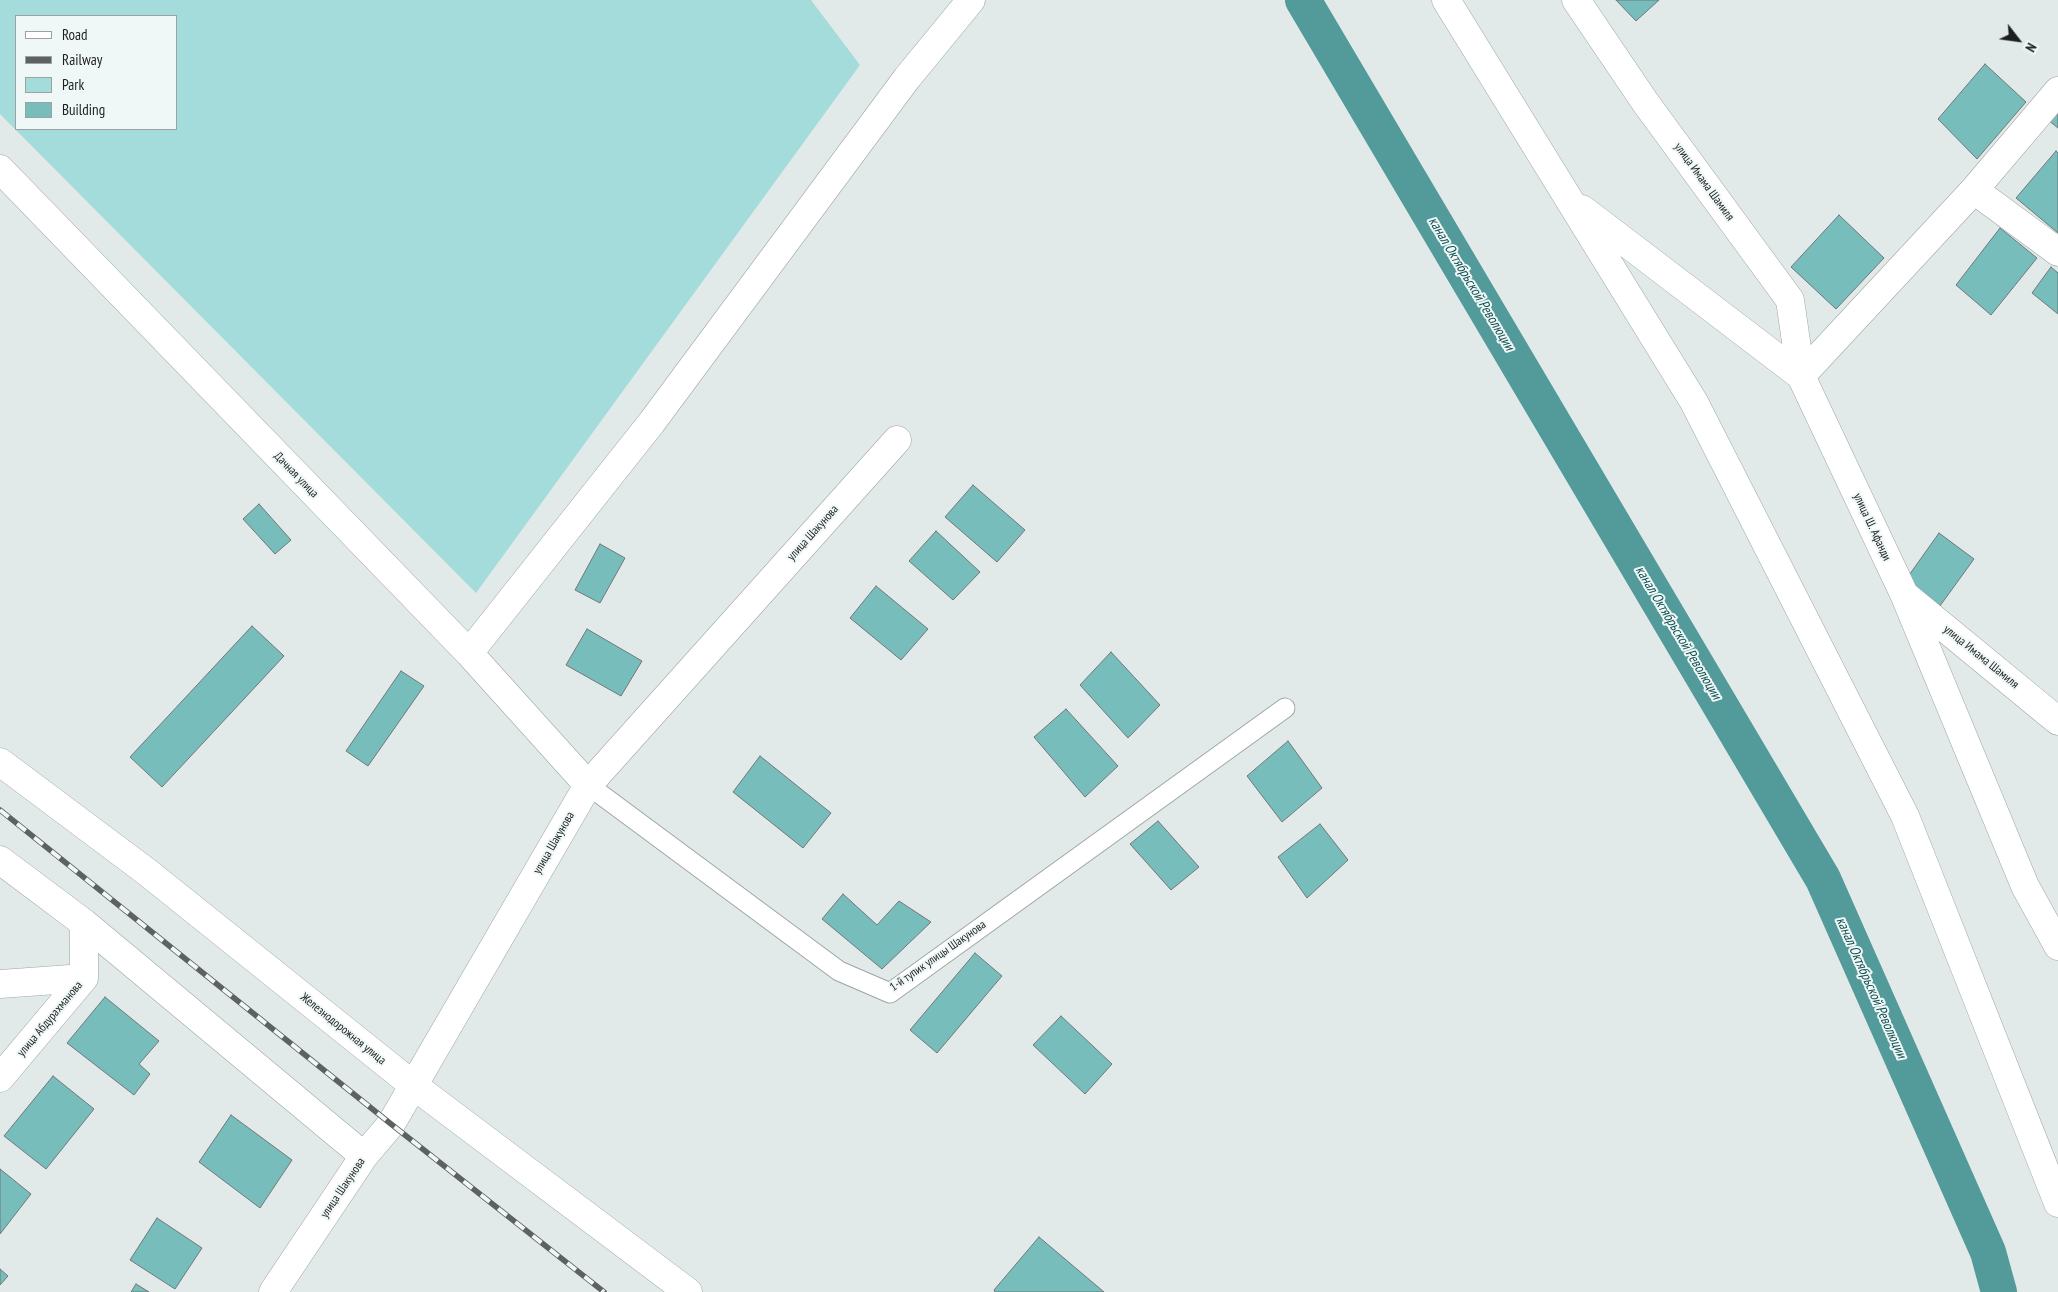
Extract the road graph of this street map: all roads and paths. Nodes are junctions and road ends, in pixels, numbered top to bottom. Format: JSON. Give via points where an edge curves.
{"nodes":[{"id":1,"x":971,"y":0,"type":"edge"},
{"id":2,"x":1446,"y":0,"type":"edge"},
{"id":3,"x":1576,"y":0,"type":"edge"},
{"id":4,"x":2058,"y":91,"type":"edge"},
{"id":5,"x":0,"y":169,"type":"edge"},
{"id":6,"x":1974,"y":190,"type":"junction"},
{"id":7,"x":1569,"y":199,"type":"junction"},
{"id":8,"x":2058,"y":252,"type":"edge"},
{"id":9,"x":1801,"y":376,"type":"junction"},
{"id":10,"x":897,"y":440,"type":"dead end"},
{"id":11,"x":1904,"y":594,"type":"junction"},
{"id":12,"x":469,"y":653,"type":"junction"},
{"id":13,"x":1286,"y":708,"type":"dead end"},
{"id":14,"x":2058,"y":720,"type":"edge"},
{"id":15,"x":0,"y":762,"type":"edge"},
{"id":16,"x":588,"y":785,"type":"junction"},
{"id":17,"x":0,"y":860,"type":"edge"},
{"id":18,"x":84,"y":923,"type":"junction"},
{"id":19,"x":2058,"y":946,"type":"edge"},
{"id":20,"x":84,"y":978,"type":"junction"},
{"id":21,"x":0,"y":984,"type":"edge"},
{"id":22,"x":0,"y":1078,"type":"edge"},
{"id":23,"x":413,"y":1085,"type":"junction"},
{"id":24,"x":364,"y":1156,"type":"junction"},
{"id":25,"x":2058,"y":1203,"type":"edge"},
{"id":26,"x":273,"y":1292,"type":"edge"},
{"id":27,"x":688,"y":1292,"type":"edge"}],
"edges":[{"from":1,"to":12,"type":"street","via":[[907,78],[652,422]]},
{"from":2,"to":7,"type":"street"},
{"from":3,"to":9,"type":"street","name":"улица Имама Шамиля","via":[[1645,102],[1790,300]]},
{"from":4,"to":6,"type":"street"},
{"from":5,"to":12,"type":"street","name":"Дачная улица"},
{"from":6,"to":8,"type":"street"},
{"from":6,"to":9,"type":"street"},
{"from":7,"to":9,"type":"street","name":"улица Ш. Афанди"},
{"from":7,"to":25,"type":"street","via":[[1694,402],[1905,816]]},
{"from":9,"to":11,"type":"street","name":"улица Ш. Афанди"},
{"from":10,"to":16,"type":"street","name":"улица Шакунова"},
{"from":11,"to":14,"type":"street","name":"улица Имама Шамиля"},
{"from":11,"to":19,"type":"street","name":"улица Ш. Афанди","via":[[2025,886]]},
{"from":12,"to":16,"type":"street","name":"Дачная улица"},
{"from":13,"to":16,"type":"lane","name":"1-й тупик улицы Шакунова","via":[[890,993],[839,971]]},
{"from":15,"to":23,"type":"street","name":"Железнодорожная улица","via":[[146,872]]},
{"from":16,"to":23,"type":"street","name":"улица Шакунова"},
{"from":17,"to":18,"type":"street"},
{"from":18,"to":20,"type":"street","name":"улица Абдурахманова"},
{"from":18,"to":24,"type":"street"},
{"from":20,"to":21,"type":"street"},
{"from":20,"to":22,"type":"street","name":"улица Абдурахманова"},
{"from":23,"to":24,"type":"street","name":"улица Шакунова","via":[[391,1124]]},
{"from":23,"to":27,"type":"street","name":"Железнодорожная улица"},
{"from":24,"to":26,"type":"street","name":"улица Шакунова"}]}
